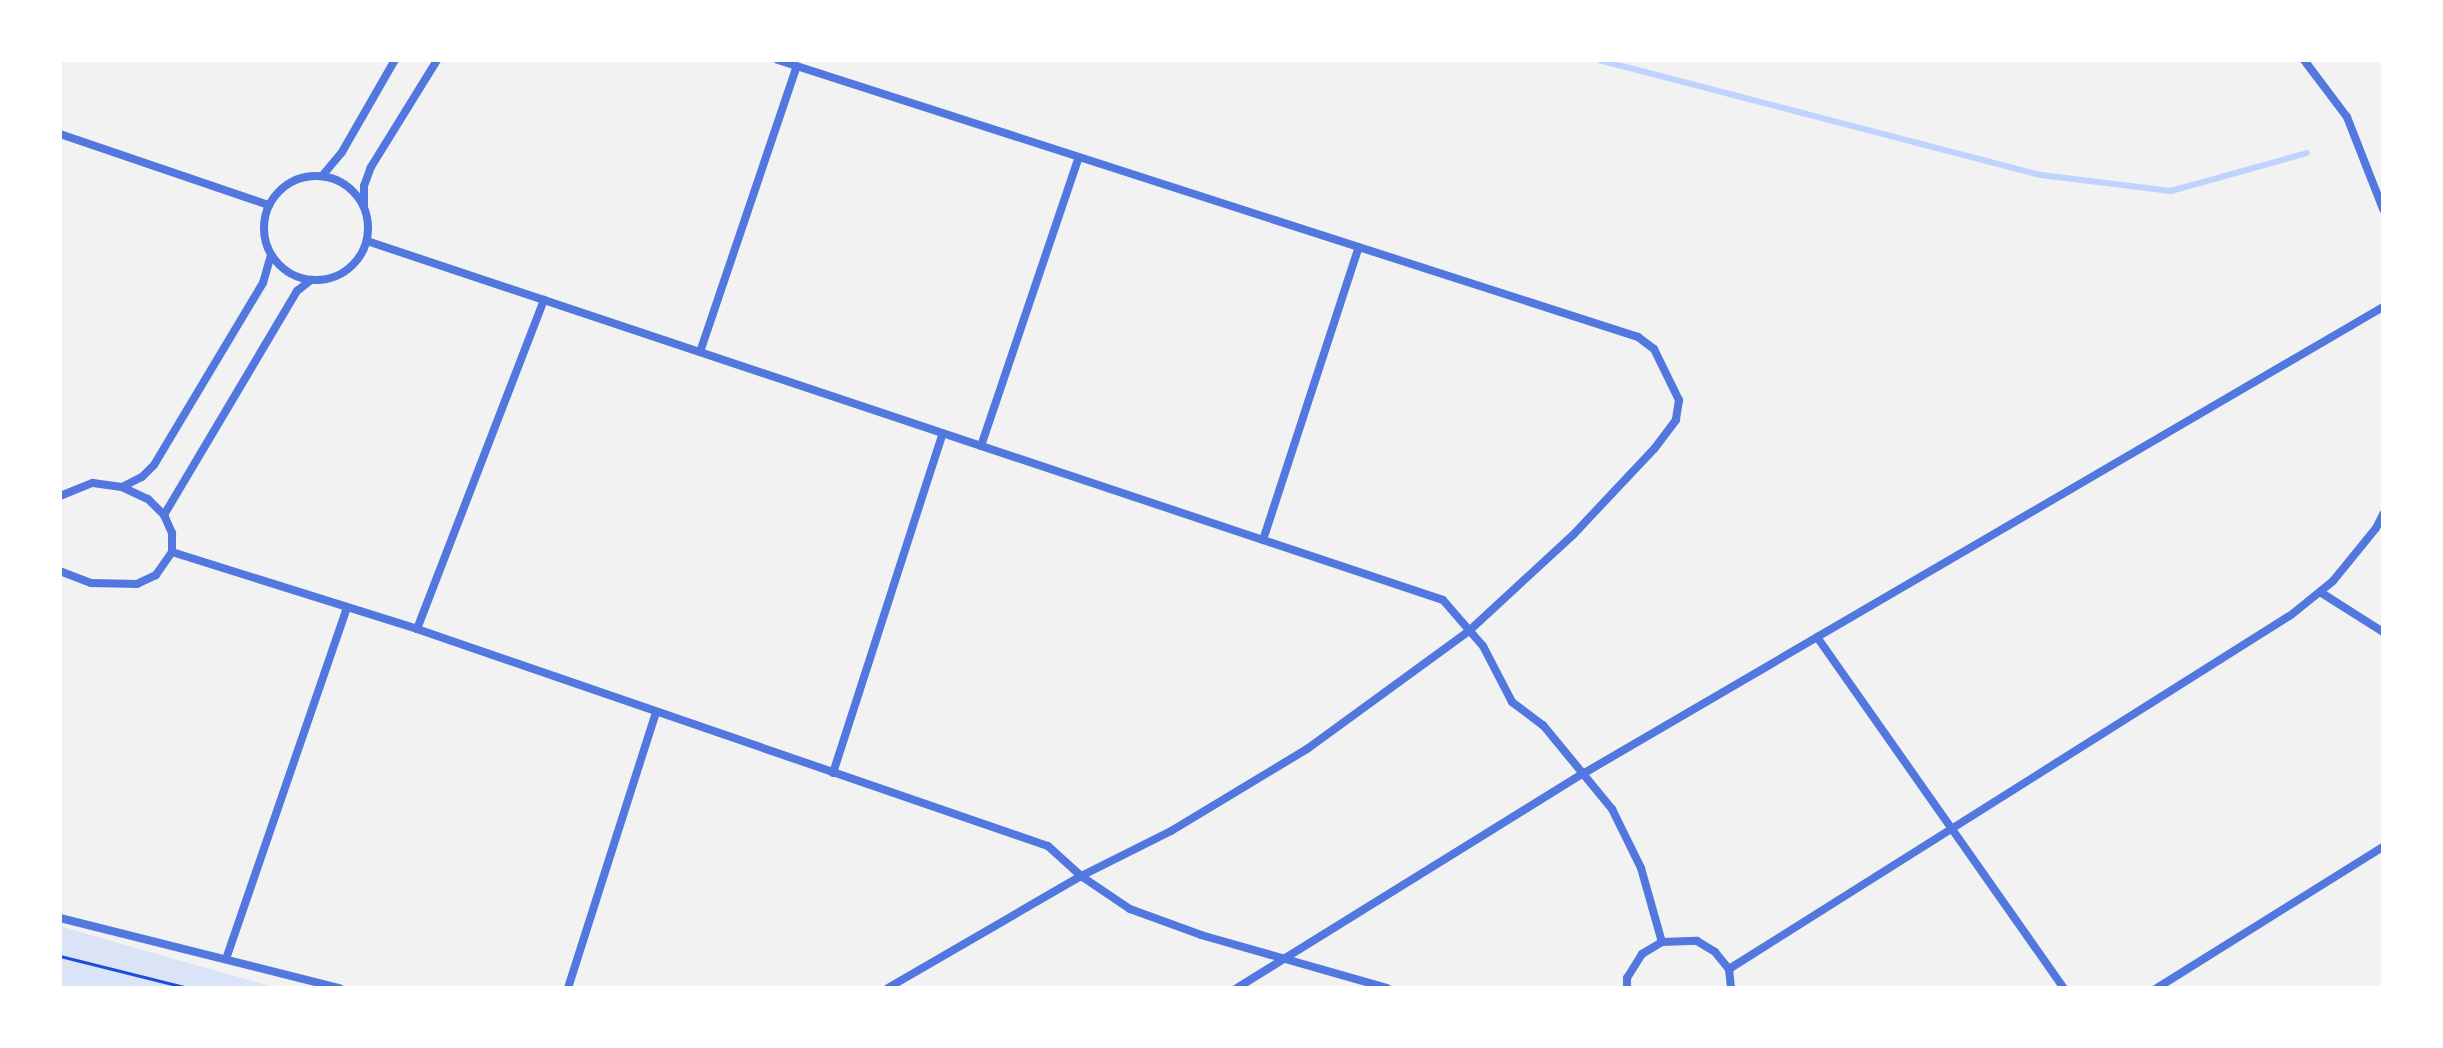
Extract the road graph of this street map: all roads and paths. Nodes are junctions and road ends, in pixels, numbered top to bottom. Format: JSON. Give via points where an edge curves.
{"nodes":[{"id":1,"x":395,"y":60,"type":"edge"},
{"id":2,"x":437,"y":60,"type":"edge"},
{"id":3,"x":778,"y":60,"type":"edge"},
{"id":4,"x":2304,"y":60,"type":"edge"},
{"id":5,"x":797,"y":66,"type":"junction"},
{"id":6,"x":60,"y":134,"type":"edge"},
{"id":7,"x":1079,"y":157,"type":"junction"},
{"id":8,"x":322,"y":176,"type":"junction"},
{"id":9,"x":269,"y":205,"type":"junction"},
{"id":10,"x":364,"y":207,"type":"junction"},
{"id":11,"x":2383,"y":209,"type":"edge"},
{"id":12,"x":367,"y":241,"type":"junction"},
{"id":13,"x":1359,"y":247,"type":"junction"},
{"id":14,"x":271,"y":255,"type":"junction"},
{"id":15,"x":311,"y":280,"type":"junction"},
{"id":16,"x":544,"y":300,"type":"junction"},
{"id":17,"x":2383,"y":307,"type":"edge"},
{"id":18,"x":700,"y":352,"type":"junction"},
{"id":19,"x":943,"y":433,"type":"junction"},
{"id":20,"x":981,"y":446,"type":"junction"},
{"id":21,"x":122,"y":487,"type":"junction"},
{"id":22,"x":60,"y":496,"type":"edge"},
{"id":23,"x":2383,"y":514,"type":"edge"},
{"id":24,"x":164,"y":515,"type":"junction"},
{"id":25,"x":1263,"y":540,"type":"junction"},
{"id":26,"x":172,"y":552,"type":"junction"},
{"id":27,"x":60,"y":571,"type":"edge"},
{"id":28,"x":78,"y":579,"type":"junction"},
{"id":29,"x":60,"y":582,"type":"edge"},
{"id":30,"x":2320,"y":592,"type":"junction"},
{"id":31,"x":347,"y":608,"type":"junction"},
{"id":32,"x":417,"y":629,"type":"junction"},
{"id":33,"x":1469,"y":631,"type":"junction"},
{"id":34,"x":2383,"y":632,"type":"edge"},
{"id":35,"x":1817,"y":637,"type":"junction"},
{"id":36,"x":656,"y":713,"type":"junction"},
{"id":37,"x":1586,"y":772,"type":"junction"},
{"id":38,"x":833,"y":773,"type":"junction"},
{"id":39,"x":1952,"y":829,"type":"junction"},
{"id":40,"x":2383,"y":847,"type":"edge"},
{"id":41,"x":1081,"y":876,"type":"junction"},
{"id":42,"x":60,"y":918,"type":"edge"},
{"id":43,"x":1662,"y":942,"type":"junction"},
{"id":44,"x":60,"y":956,"type":"edge"},
{"id":45,"x":226,"y":959,"type":"junction"},
{"id":46,"x":1286,"y":959,"type":"junction"},
{"id":47,"x":1729,"y":969,"type":"junction"},
{"id":48,"x":188,"y":988,"type":"edge"},
{"id":49,"x":339,"y":988,"type":"edge"},
{"id":50,"x":568,"y":988,"type":"edge"},
{"id":51,"x":888,"y":988,"type":"edge"},
{"id":52,"x":1237,"y":988,"type":"edge"},
{"id":53,"x":1387,"y":988,"type":"edge"},
{"id":54,"x":1627,"y":988,"type":"edge"},
{"id":55,"x":1731,"y":988,"type":"edge"},
{"id":56,"x":2064,"y":988,"type":"edge"},
{"id":57,"x":2157,"y":988,"type":"edge"}],
"edges":[{"from":1,"to":8,"type":"street","via":[[342,152]]},
{"from":2,"to":10,"type":"street","via":[[371,167]]},
{"from":3,"to":5,"type":"street"},
{"from":4,"to":11,"type":"street","via":[[2347,117]]},
{"from":5,"to":7,"type":"street"},
{"from":5,"to":18,"type":"street"},
{"from":6,"to":9,"type":"street"},
{"from":7,"to":13,"type":"street"},
{"from":7,"to":20,"type":"street"},
{"from":8,"to":9,"type":"street","via":[[303,177],[283,187]]},
{"from":8,"to":10,"type":"street","via":[[342,183]]},
{"from":9,"to":14,"type":"street","via":[[264,227]]},
{"from":10,"to":12,"type":"street"},
{"from":12,"to":15,"type":"street","via":[[350,267],[330,278]]},
{"from":12,"to":16,"type":"street"},
{"from":13,"to":25,"type":"street"},
{"from":13,"to":33,"type":"street","via":[[1638,337],[1654,349],[1679,400],[1676,420],[1654,449],[1574,534]]},
{"from":14,"to":15,"type":"street","via":[[283,269]]},
{"from":14,"to":21,"type":"street","via":[[263,283],[154,465]]},
{"from":15,"to":24,"type":"street","via":[[297,291]]},
{"from":16,"to":18,"type":"street"},
{"from":16,"to":32,"type":"street"},
{"from":17,"to":35,"type":"street"},
{"from":18,"to":19,"type":"street"},
{"from":19,"to":20,"type":"street"},
{"from":19,"to":38,"type":"street"},
{"from":20,"to":25,"type":"street"},
{"from":21,"to":22,"type":"street","via":[[93,483]]},
{"from":21,"to":24,"type":"street","via":[[148,499]]},
{"from":23,"to":30,"type":"street"},
{"from":24,"to":26,"type":"street","via":[[172,533]]},
{"from":25,"to":33,"type":"street","via":[[1443,600]]},
{"from":26,"to":28,"type":"street","via":[[156,575],[137,584],[114,587]]},
{"from":26,"to":31,"type":"street"},
{"from":27,"to":28,"type":"street"},
{"from":28,"to":29,"type":"street"},
{"from":30,"to":34,"type":"street"},
{"from":30,"to":39,"type":"street"},
{"from":31,"to":32,"type":"street"},
{"from":31,"to":45,"type":"street"},
{"from":32,"to":36,"type":"street"},
{"from":33,"to":37,"type":"street","via":[[1483,646],[1512,702],[1543,725]]},
{"from":33,"to":41,"type":"street","via":[[1307,749],[1171,831]]},
{"from":35,"to":37,"type":"street"},
{"from":35,"to":39,"type":"street"},
{"from":36,"to":38,"type":"street"},
{"from":36,"to":50,"type":"street"},
{"from":37,"to":43,"type":"street","via":[[1612,809],[1641,868]]},
{"from":37,"to":46,"type":"street"},
{"from":38,"to":41,"type":"street","via":[[1048,846]]},
{"from":39,"to":47,"type":"street"},
{"from":39,"to":56,"type":"street"},
{"from":40,"to":57,"type":"street"},
{"from":41,"to":46,"type":"street","via":[[1130,909]]},
{"from":41,"to":51,"type":"street"},
{"from":42,"to":45,"type":"street"},
{"from":43,"to":47,"type":"street","via":[[1697,941]]},
{"from":43,"to":54,"type":"street","via":[[1642,954],[1627,978]]},
{"from":44,"to":48,"type":"path"},
{"from":45,"to":49,"type":"street"},
{"from":46,"to":52,"type":"street"},
{"from":46,"to":53,"type":"street"},
{"from":47,"to":55,"type":"street"}]}
